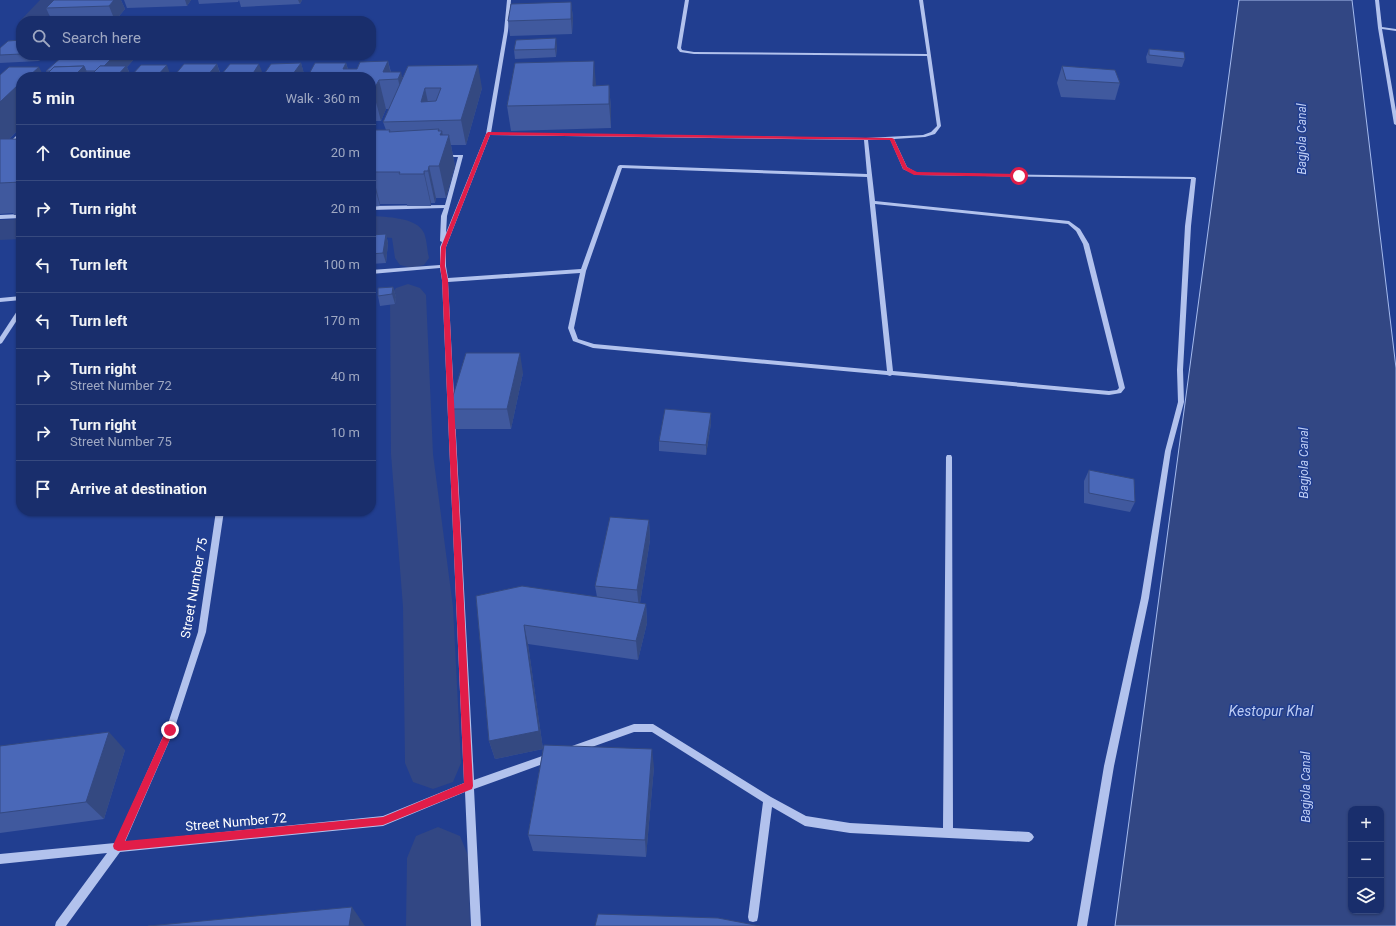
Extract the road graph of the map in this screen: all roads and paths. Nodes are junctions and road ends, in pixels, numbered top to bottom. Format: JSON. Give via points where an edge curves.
{"nodes":[{"id":1,"x":509,"y":0,"type":"edge"},
{"id":2,"x":687,"y":0,"type":"edge"},
{"id":3,"x":921,"y":0,"type":"edge"},
{"id":4,"x":1377,"y":0,"type":"edge"},
{"id":5,"x":1380,"y":28,"type":"junction"},
{"id":6,"x":1396,"y":30,"type":"edge"},
{"id":7,"x":929,"y":55,"type":"junction"},
{"id":8,"x":1395,"y":109,"type":"edge"},
{"id":9,"x":1396,"y":124,"type":"edge"},
{"id":10,"x":488,"y":134,"type":"junction"},
{"id":11,"x":16,"y":139,"type":"edge"},
{"id":12,"x":866,"y":139,"type":"junction"},
{"id":13,"x":892,"y":139,"type":"junction"},
{"id":14,"x":0,"y":155,"type":"edge"},
{"id":15,"x":438,"y":157,"type":"edge"},
{"id":16,"x":870,"y":176,"type":"junction"},
{"id":17,"x":872,"y":202,"type":"junction"},
{"id":18,"x":446,"y":206,"type":"junction"},
{"id":19,"x":376,"y":208,"type":"edge"},
{"id":20,"x":16,"y":216,"type":"edge"},
{"id":21,"x":0,"y":217,"type":"edge"},
{"id":22,"x":443,"y":247,"type":"junction"},
{"id":23,"x":443,"y":266,"type":"junction"},
{"id":24,"x":583,"y":271,"type":"junction"},
{"id":25,"x":376,"y":272,"type":"edge"},
{"id":26,"x":445,"y":280,"type":"junction"},
{"id":27,"x":16,"y":298,"type":"edge"},
{"id":28,"x":0,"y":300,"type":"edge"},
{"id":29,"x":16,"y":317,"type":"edge"},
{"id":30,"x":0,"y":342,"type":"edge"},
{"id":31,"x":890,"y":374,"type":"junction"},
{"id":32,"x":949,"y":457,"type":"dead end"},
{"id":33,"x":219,"y":516,"type":"edge"},
{"id":34,"x":469,"y":786,"type":"junction"},
{"id":35,"x":768,"y":800,"type":"junction"},
{"id":36,"x":948,"y":833,"type":"junction"},
{"id":37,"x":1029,"y":837,"type":"dead end"},
{"id":38,"x":118,"y":846,"type":"junction"},
{"id":39,"x":0,"y":859,"type":"edge"},
{"id":40,"x":753,"y":918,"type":"dead end"},
{"id":41,"x":60,"y":926,"type":"edge"},
{"id":42,"x":476,"y":926,"type":"edge"},
{"id":43,"x":1082,"y":926,"type":"edge"}],
"edges":[{"from":1,"to":10,"type":"street"},
{"from":2,"to":7,"type":"street","via":[[679,48],[681,51]]},
{"from":3,"to":7,"type":"street"},
{"from":4,"to":5,"type":"street"},
{"from":5,"to":6,"type":"street"},
{"from":5,"to":8,"type":"street"},
{"from":7,"to":13,"type":"street","via":[[939,126],[933,133],[923,136]]},
{"from":8,"to":9,"type":"street"},
{"from":10,"to":12,"type":"street"},
{"from":10,"to":22,"type":"street"},
{"from":11,"to":14,"type":"street"},
{"from":12,"to":13,"type":"street"},
{"from":12,"to":16,"type":"street"},
{"from":13,"to":43,"type":"street","via":[[905,168],[916,174],[1194,178],[1180,370],[1181,402],[1168,451],[1145,598],[1109,766]]},
{"from":15,"to":18,"type":"street","via":[[461,156]]},
{"from":16,"to":17,"type":"street"},
{"from":16,"to":24,"type":"street","via":[[620,166]]},
{"from":17,"to":31,"type":"street"},
{"from":17,"to":31,"type":"street","via":[[1069,222],[1078,230],[1086,244],[1122,388],[1118,392],[1109,393]]},
{"from":18,"to":19,"type":"street"},
{"from":18,"to":22,"type":"street"},
{"from":20,"to":21,"type":"street"},
{"from":22,"to":23,"type":"street"},
{"from":23,"to":25,"type":"street"},
{"from":23,"to":26,"type":"street"},
{"from":24,"to":26,"type":"street"},
{"from":24,"to":31,"type":"street","via":[[571,328],[575,340],[594,346]]},
{"from":26,"to":34,"type":"street"},
{"from":27,"to":28,"type":"street"},
{"from":29,"to":30,"type":"street"},
{"from":32,"to":36,"type":"street"},
{"from":33,"to":38,"type":"street","name":"Street Number 75","via":[[202,632],[170,730]]},
{"from":34,"to":35,"type":"street","name":"Street Number 72","via":[[634,728],[653,728]]},
{"from":34,"to":38,"type":"street","name":"Street Number 72","via":[[383,821]]},
{"from":34,"to":42,"type":"street"},
{"from":35,"to":36,"type":"street","name":"Street Number 72","via":[[805,821],[850,828]]},
{"from":35,"to":40,"type":"street"},
{"from":36,"to":37,"type":"street","name":"Street Number 72"},
{"from":38,"to":39,"type":"street","name":"Street Number 72"},
{"from":38,"to":41,"type":"street","name":"Street Number 75"}]}
